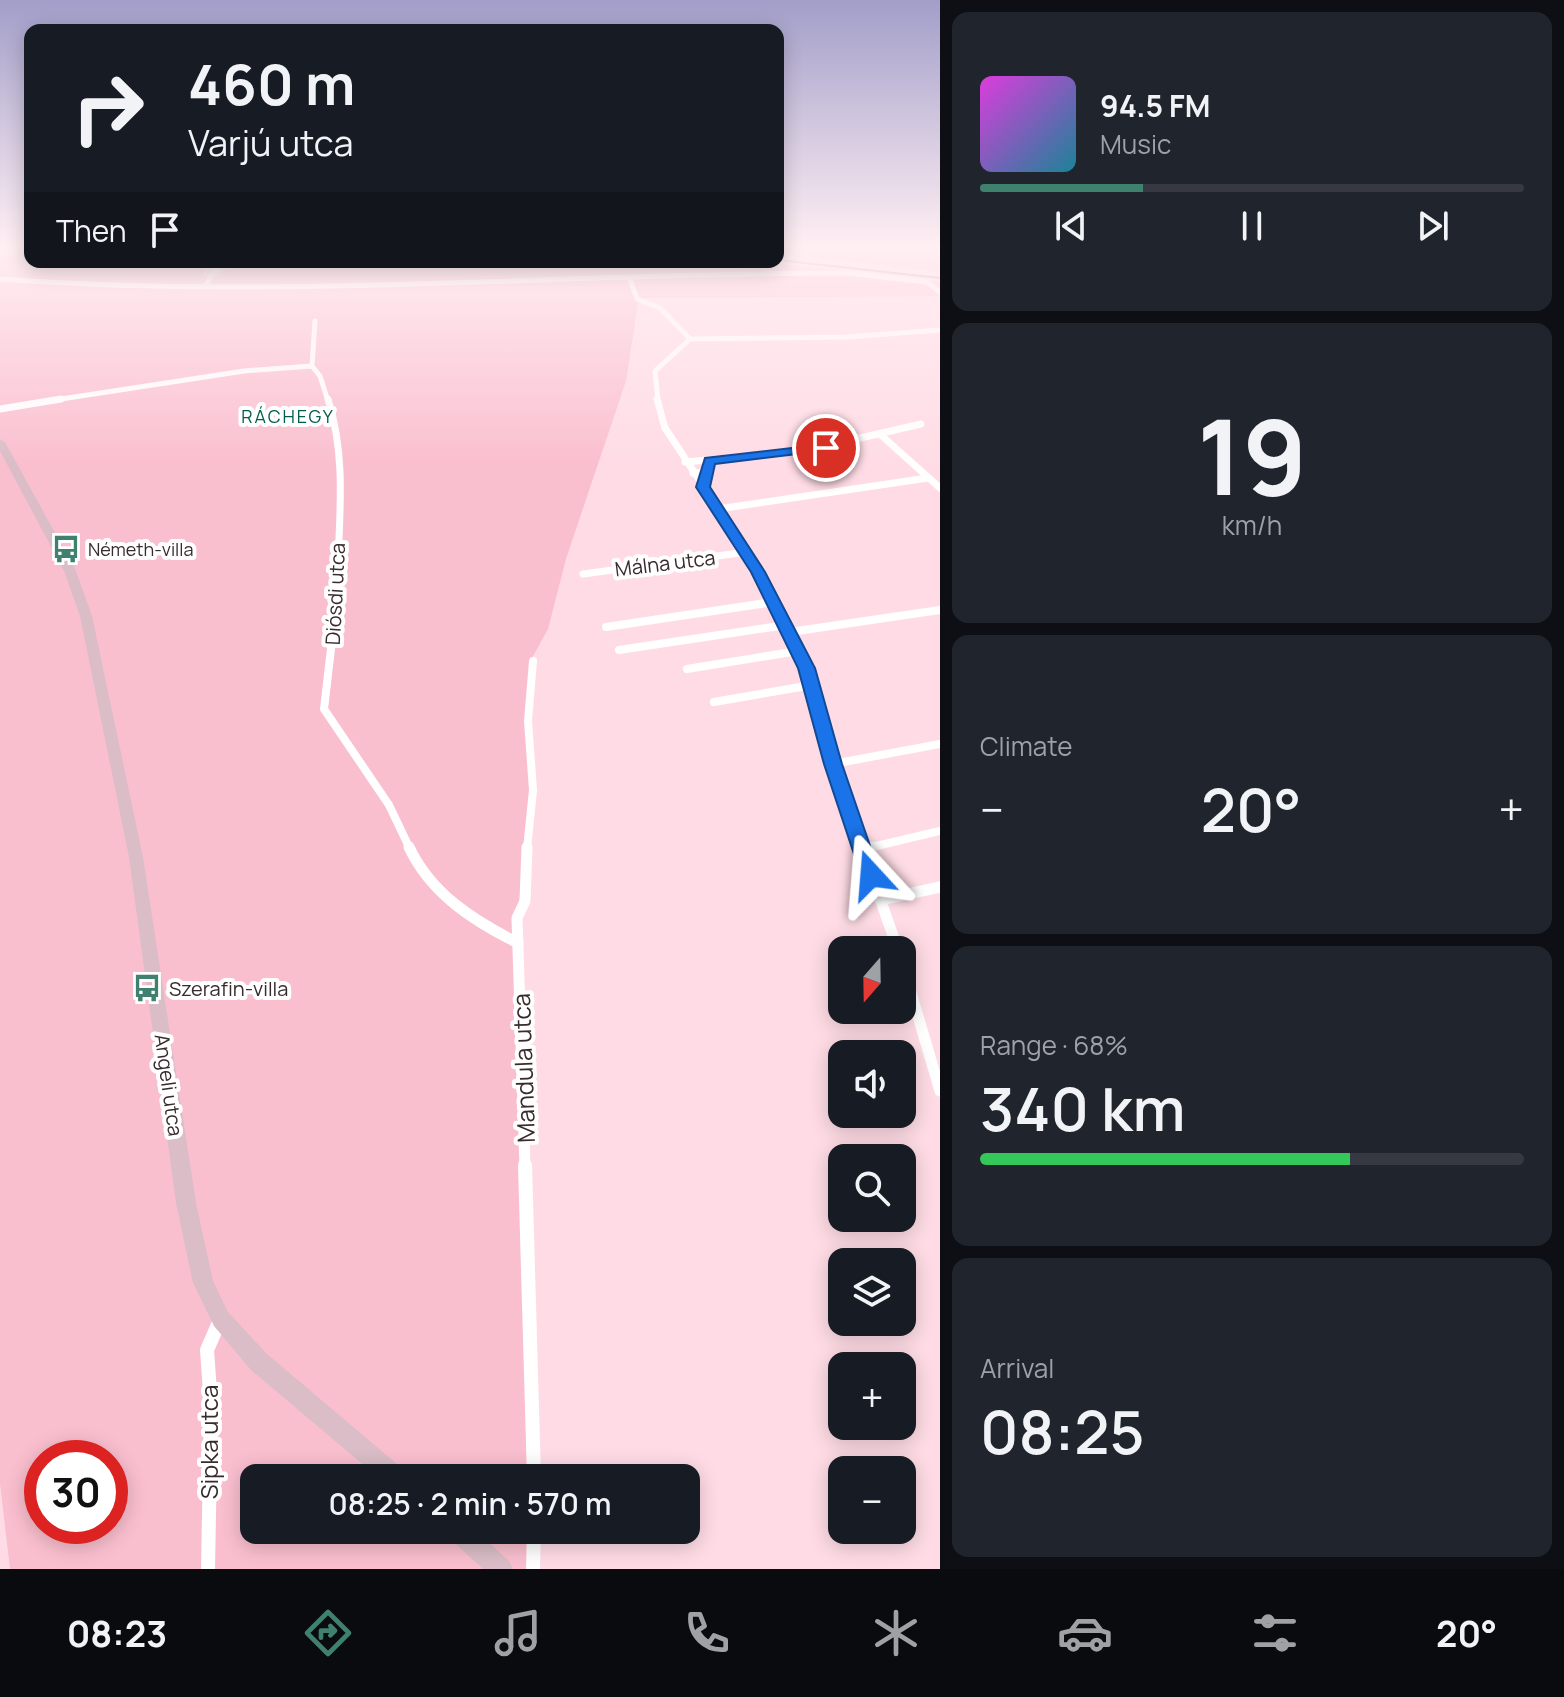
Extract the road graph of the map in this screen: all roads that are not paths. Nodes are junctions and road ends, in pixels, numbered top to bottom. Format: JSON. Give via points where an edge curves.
{"nodes":[{"id":1,"x":670,"y":318,"type":"edge"},
{"id":2,"x":315,"y":321,"type":"dead end"},
{"id":3,"x":940,"y":330,"type":"edge"},
{"id":4,"x":690,"y":339,"type":"junction"},
{"id":5,"x":312,"y":366,"type":"junction"},
{"id":6,"x":0,"y":409,"type":"edge"},
{"id":7,"x":921,"y":424,"type":"dead end"},
{"id":8,"x":882,"y":436,"type":"junction"},
{"id":9,"x":0,"y":442,"type":"edge"},
{"id":10,"x":710,"y":461,"type":"junction"},
{"id":11,"x":685,"y":462,"type":"junction"},
{"id":12,"x":707,"y":472,"type":"junction"},
{"id":13,"x":693,"y":473,"type":"junction"},
{"id":14,"x":928,"y":478,"type":"junction"},
{"id":15,"x":703,"y":487,"type":"junction"},
{"id":16,"x":940,"y":488,"type":"edge"},
{"id":17,"x":718,"y":509,"type":"junction"},
{"id":18,"x":747,"y":552,"type":"junction"},
{"id":19,"x":583,"y":574,"type":"dead end"},
{"id":20,"x":773,"y":602,"type":"junction"},
{"id":21,"x":940,"y":610,"type":"edge"},
{"id":22,"x":606,"y":627,"type":"dead end"},
{"id":23,"x":788,"y":628,"type":"junction"},
{"id":24,"x":619,"y":650,"type":"dead end"},
{"id":25,"x":798,"y":651,"type":"junction"},
{"id":26,"x":533,"y":661,"type":"dead end"},
{"id":27,"x":687,"y":669,"type":"dead end"},
{"id":28,"x":812,"y":685,"type":"junction"},
{"id":29,"x":714,"y":702,"type":"dead end"},
{"id":30,"x":940,"y":744,"type":"edge"},
{"id":31,"x":833,"y":764,"type":"junction"},
{"id":32,"x":940,"y":831,"type":"edge"},
{"id":33,"x":862,"y":850,"type":"junction"},
{"id":34,"x":940,"y":887,"type":"edge"},
{"id":35,"x":880,"y":900,"type":"junction"},
{"id":36,"x":893,"y":936,"type":"edge"},
{"id":37,"x":518,"y":943,"type":"junction"},
{"id":38,"x":916,"y":1009,"type":"edge"},
{"id":39,"x":939,"y":1087,"type":"edge"},
{"id":40,"x":221,"y":1319,"type":"junction"},
{"id":41,"x":379,"y":1464,"type":"edge"},
{"id":42,"x":534,"y":1464,"type":"edge"},
{"id":43,"x":473,"y":1544,"type":"edge"},
{"id":44,"x":534,"y":1544,"type":"edge"},
{"id":45,"x":208,"y":1569,"type":"edge"},
{"id":46,"x":501,"y":1569,"type":"edge"},
{"id":47,"x":533,"y":1569,"type":"edge"}],
"edges":[{"from":1,"to":4,"type":"street"},
{"from":2,"to":5,"type":"street"},
{"from":3,"to":4,"type":"street"},
{"from":4,"to":11,"type":"street","via":[[655,371],[658,407]]},
{"from":5,"to":6,"type":"street","via":[[244,371]]},
{"from":5,"to":37,"type":"street","name":"Diósdi utca","via":[[329,400],[343,480],[337,621],[324,709],[389,805],[418,866],[474,921]]},
{"from":7,"to":8,"type":"street"},
{"from":8,"to":10,"type":"street","via":[[787,454]]},
{"from":8,"to":14,"type":"street"},
{"from":9,"to":40,"type":"street","name":"Angeli utca","via":[[70,571],[86,616],[136,857],[194,1256]]},
{"from":10,"to":11,"type":"street"},
{"from":10,"to":12,"type":"street"},
{"from":11,"to":13,"type":"street"},
{"from":12,"to":13,"type":"street"},
{"from":12,"to":15,"type":"street"},
{"from":13,"to":15,"type":"street"},
{"from":14,"to":16,"type":"street"},
{"from":14,"to":17,"type":"street"},
{"from":15,"to":17,"type":"street"},
{"from":17,"to":18,"type":"street"},
{"from":18,"to":19,"type":"street","name":"Málna utca"},
{"from":18,"to":20,"type":"street"},
{"from":20,"to":22,"type":"street"},
{"from":20,"to":23,"type":"street"},
{"from":21,"to":23,"type":"street"},
{"from":23,"to":24,"type":"street"},
{"from":23,"to":25,"type":"street"},
{"from":25,"to":27,"type":"street"},
{"from":25,"to":28,"type":"street"},
{"from":26,"to":37,"type":"street","name":"Mandula utca","via":[[528,721],[533,790]]},
{"from":28,"to":29,"type":"street"},
{"from":28,"to":31,"type":"street"},
{"from":30,"to":31,"type":"street"},
{"from":31,"to":33,"type":"street"},
{"from":32,"to":33,"type":"street"},
{"from":33,"to":35,"type":"street"},
{"from":34,"to":35,"type":"street"},
{"from":35,"to":36,"type":"street"},
{"from":37,"to":42,"type":"street","name":"Mandula utca"},
{"from":38,"to":39,"type":"street"},
{"from":40,"to":41,"type":"street","name":"Angeli utca","via":[[259,1362]]},
{"from":40,"to":45,"type":"street","name":"Sipka utca","via":[[207,1350]]},
{"from":43,"to":46,"type":"street"},
{"from":44,"to":47,"type":"street"}]}
